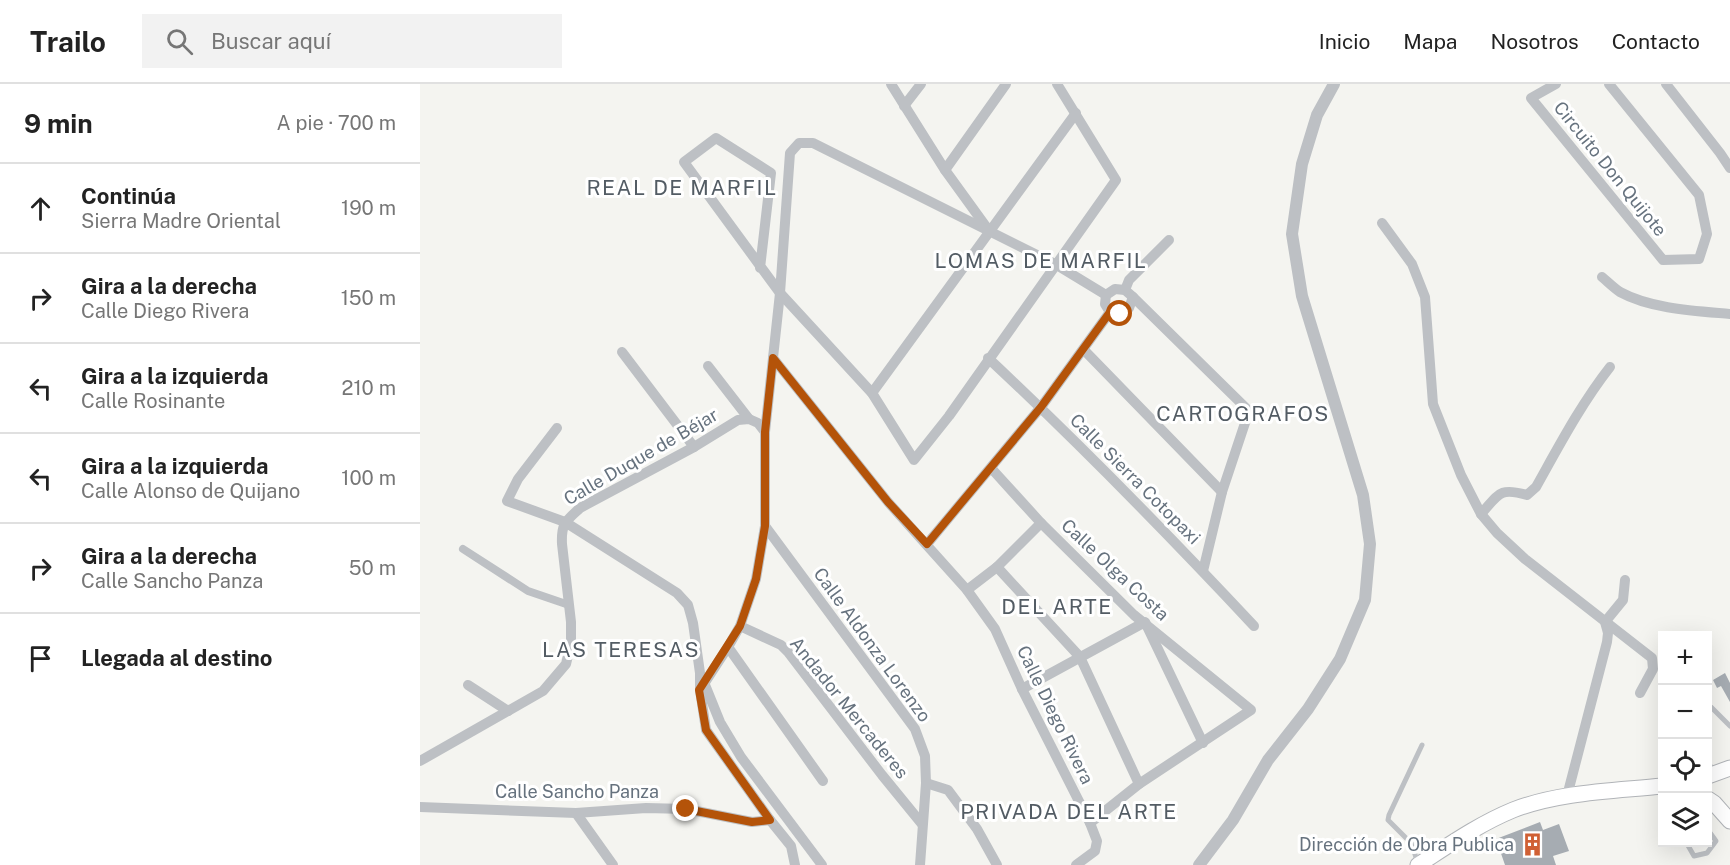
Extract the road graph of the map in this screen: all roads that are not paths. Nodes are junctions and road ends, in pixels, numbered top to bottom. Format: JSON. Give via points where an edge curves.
{"nodes":[{"id":1,"x":891,"y":84,"type":"edge"},
{"id":2,"x":921,"y":84,"type":"edge"},
{"id":3,"x":1006,"y":84,"type":"edge"},
{"id":4,"x":1057,"y":84,"type":"edge"},
{"id":5,"x":1334,"y":84,"type":"edge"},
{"id":6,"x":1556,"y":84,"type":"edge"},
{"id":7,"x":1609,"y":84,"type":"edge"},
{"id":8,"x":1666,"y":84,"type":"edge"},
{"id":9,"x":904,"y":106,"type":"junction"},
{"id":10,"x":1076,"y":113,"type":"junction"},
{"id":11,"x":1730,"y":168,"type":"edge"},
{"id":12,"x":945,"y":170,"type":"junction"},
{"id":13,"x":1382,"y":223,"type":"dead end"},
{"id":14,"x":989,"y":231,"type":"junction"},
{"id":15,"x":1169,"y":240,"type":"dead end"},
{"id":16,"x":1055,"y":264,"type":"junction"},
{"id":17,"x":760,"y":268,"type":"junction"},
{"id":18,"x":1602,"y":277,"type":"dead end"},
{"id":19,"x":780,"y":294,"type":"junction"},
{"id":20,"x":1129,"y":294,"type":"junction"},
{"id":21,"x":1106,"y":295,"type":"junction"},
{"id":22,"x":1110,"y":312,"type":"junction"},
{"id":23,"x":1730,"y":314,"type":"edge"},
{"id":24,"x":1084,"y":350,"type":"junction"},
{"id":25,"x":622,"y":352,"type":"dead end"},
{"id":26,"x":773,"y":358,"type":"junction"},
{"id":27,"x":988,"y":358,"type":"junction"},
{"id":28,"x":708,"y":366,"type":"dead end"},
{"id":29,"x":1610,"y":367,"type":"dead end"},
{"id":30,"x":872,"y":393,"type":"junction"},
{"id":31,"x":1041,"y":407,"type":"junction"},
{"id":32,"x":749,"y":419,"type":"junction"},
{"id":33,"x":556,"y":428,"type":"dead end"},
{"id":34,"x":765,"y":432,"type":"junction"},
{"id":35,"x":694,"y":447,"type":"junction"},
{"id":36,"x":992,"y":468,"type":"junction"},
{"id":37,"x":1222,"y":492,"type":"junction"},
{"id":38,"x":1481,"y":514,"type":"junction"},
{"id":39,"x":565,"y":522,"type":"junction"},
{"id":40,"x":1041,"y":522,"type":"junction"},
{"id":41,"x":765,"y":526,"type":"junction"},
{"id":42,"x":927,"y":544,"type":"junction"},
{"id":43,"x":463,"y":549,"type":"dead end"},
{"id":44,"x":997,"y":567,"type":"junction"},
{"id":45,"x":1203,"y":572,"type":"junction"},
{"id":46,"x":1626,"y":580,"type":"dead end"},
{"id":47,"x":968,"y":591,"type":"junction"},
{"id":48,"x":569,"y":605,"type":"junction"},
{"id":49,"x":1145,"y":622,"type":"junction"},
{"id":50,"x":1605,"y":622,"type":"junction"},
{"id":51,"x":740,"y":626,"type":"junction"},
{"id":52,"x":1254,"y":626,"type":"dead end"},
{"id":53,"x":728,"y":647,"type":"junction"},
{"id":54,"x":1080,"y":657,"type":"junction"},
{"id":55,"x":701,"y":682,"type":"junction"},
{"id":56,"x":468,"y":685,"type":"dead end"},
{"id":57,"x":1022,"y":689,"type":"junction"},
{"id":58,"x":1640,"y":693,"type":"dead end"},
{"id":59,"x":1712,"y":708,"type":"edge"},
{"id":60,"x":508,"y":711,"type":"junction"},
{"id":61,"x":1730,"y":726,"type":"edge"},
{"id":62,"x":1203,"y":742,"type":"junction"},
{"id":63,"x":1422,"y":745,"type":"dead end"},
{"id":64,"x":420,"y":761,"type":"edge"},
{"id":65,"x":1730,"y":768,"type":"edge"},
{"id":66,"x":1712,"y":771,"type":"edge"},
{"id":67,"x":1712,"y":773,"type":"edge"},
{"id":68,"x":1730,"y":776,"type":"edge"},
{"id":69,"x":823,"y":781,"type":"dead end"},
{"id":70,"x":926,"y":783,"type":"junction"},
{"id":71,"x":1139,"y":784,"type":"junction"},
{"id":72,"x":1658,"y":787,"type":"edge"},
{"id":73,"x":1567,"y":796,"type":"junction"},
{"id":74,"x":1712,"y":801,"type":"edge"},
{"id":75,"x":420,"y":807,"type":"edge"},
{"id":76,"x":576,"y":813,"type":"junction"},
{"id":77,"x":770,"y":820,"type":"junction"},
{"id":78,"x":1730,"y":821,"type":"edge"},
{"id":79,"x":1090,"y":823,"type":"junction"},
{"id":80,"x":922,"y":824,"type":"junction"},
{"id":81,"x":792,"y":827,"type":"junction"},
{"id":82,"x":782,"y":835,"type":"junction"},
{"id":83,"x":1689,"y":847,"type":"edge"},
{"id":84,"x":1712,"y":847,"type":"edge"},
{"id":85,"x":921,"y":864,"type":"edge"},
{"id":86,"x":613,"y":865,"type":"edge"},
{"id":87,"x":795,"y":865,"type":"edge"},
{"id":88,"x":822,"y":865,"type":"edge"},
{"id":89,"x":998,"y":865,"type":"edge"},
{"id":90,"x":1076,"y":865,"type":"edge"},
{"id":91,"x":1199,"y":865,"type":"edge"},
{"id":92,"x":1418,"y":865,"type":"edge"}],
"edges":[{"from":1,"to":9,"type":"street"},
{"from":2,"to":9,"type":"street"},
{"from":3,"to":12,"type":"street"},
{"from":4,"to":10,"type":"street"},
{"from":5,"to":91,"type":"street","via":[[1317,115],[1302,164],[1292,234],[1302,296],[1363,495],[1370,544],[1365,600],[1340,659]]},
{"from":6,"to":7,"type":"street","name":"Circuito Don Quijote","via":[[1532,98],[1663,260],[1699,259],[1707,234],[1699,195]]},
{"from":8,"to":11,"type":"street"},
{"from":9,"to":12,"type":"street"},
{"from":10,"to":14,"type":"street"},
{"from":10,"to":16,"type":"street","via":[[1116,180]]},
{"from":12,"to":14,"type":"street"},
{"from":13,"to":38,"type":"street","via":[[1412,264],[1425,297],[1433,404]]},
{"from":14,"to":16,"type":"street"},
{"from":14,"to":19,"type":"street","via":[[813,143],[799,143],[790,153]]},
{"from":14,"to":30,"type":"street"},
{"from":15,"to":20,"type":"street","via":[[1129,280]]},
{"from":16,"to":21,"type":"street"},
{"from":16,"to":27,"type":"street"},
{"from":17,"to":17,"type":"street","via":[[684,162],[716,138],[771,173]]},
{"from":17,"to":19,"type":"street"},
{"from":18,"to":23,"type":"street","via":[[1636,299]]},
{"from":19,"to":26,"type":"street"},
{"from":19,"to":30,"type":"street"},
{"from":20,"to":21,"type":"street","via":[[1114,289]]},
{"from":20,"to":22,"type":"street","via":[[1129,308],[1120,314]]},
{"from":20,"to":37,"type":"street","via":[[1249,411]]},
{"from":21,"to":22,"type":"street","via":[[1105,304]]},
{"from":22,"to":24,"type":"street"},
{"from":24,"to":31,"type":"street"},
{"from":24,"to":37,"type":"street"},
{"from":25,"to":35,"type":"street"},
{"from":26,"to":34,"type":"street"},
{"from":26,"to":42,"type":"street","name":"Calle Diego Rivera","via":[[888,502]]},
{"from":27,"to":30,"type":"street","via":[[914,460]]},
{"from":27,"to":31,"type":"street","name":"Calle Sierra Cotopaxi"},
{"from":28,"to":32,"type":"street"},
{"from":29,"to":38,"type":"street","via":[[1536,487],[1527,495],[1509,490],[1500,493]]},
{"from":31,"to":36,"type":"street"},
{"from":31,"to":45,"type":"street","name":"Calle Sierra Cotopaxi"},
{"from":32,"to":34,"type":"street"},
{"from":32,"to":35,"type":"street","name":"Calle Duque de Béjar","via":[[738,420]]},
{"from":33,"to":39,"type":"street","via":[[518,479],[507,501]]},
{"from":34,"to":41,"type":"street"},
{"from":35,"to":39,"type":"street","name":"Calle Duque de Béjar","via":[[580,507]]},
{"from":36,"to":40,"type":"street","name":"Calle Olga Costa"},
{"from":36,"to":42,"type":"street"},
{"from":37,"to":45,"type":"street"},
{"from":38,"to":50,"type":"street","via":[[1525,559]]},
{"from":39,"to":48,"type":"street","via":[[561,538]]},
{"from":39,"to":55,"type":"street","via":[[677,593],[688,605]]},
{"from":40,"to":44,"type":"street"},
{"from":40,"to":49,"type":"street","name":"Calle Olga Costa"},
{"from":41,"to":51,"type":"street","via":[[756,579]]},
{"from":41,"to":70,"type":"street","name":"Calle Aldonza Lorenzo","via":[[915,729],[925,756]]},
{"from":42,"to":47,"type":"street","name":"Calle Diego Rivera"},
{"from":43,"to":48,"type":"street","via":[[528,591]]},
{"from":44,"to":47,"type":"street"},
{"from":44,"to":54,"type":"street"},
{"from":45,"to":52,"type":"street","name":"Calle Sierra Cotopaxi"},
{"from":46,"to":50,"type":"street","via":[[1623,600]]},
{"from":47,"to":57,"type":"street","name":"Calle Diego Rivera","via":[[994,629]]},
{"from":48,"to":60,"type":"street","via":[[572,643],[566,664],[543,691]]},
{"from":49,"to":54,"type":"street"},
{"from":49,"to":62,"type":"street"},
{"from":49,"to":62,"type":"street","name":"Calle Olga Costa","via":[[1251,710]]},
{"from":50,"to":58,"type":"street","via":[[1652,658],[1653,669]]},
{"from":50,"to":73,"type":"street","via":[[1607,642]]},
{"from":51,"to":53,"type":"street"},
{"from":51,"to":80,"type":"street","name":"Andador Mercaderes","via":[[788,652]]},
{"from":53,"to":55,"type":"street"},
{"from":53,"to":69,"type":"street"},
{"from":54,"to":57,"type":"street"},
{"from":54,"to":71,"type":"street"},
{"from":55,"to":77,"type":"street","via":[[706,730]]},
{"from":55,"to":81,"type":"street","via":[[741,757]]},
{"from":56,"to":60,"type":"street"},
{"from":57,"to":79,"type":"street","name":"Calle Diego Rivera"},
{"from":59,"to":61,"type":"lane"},
{"from":60,"to":64,"type":"street"},
{"from":62,"to":71,"type":"street"},
{"from":63,"to":92,"type":"lane","via":[[1388,820],[1411,843]]},
{"from":65,"to":66,"type":"main road"},
{"from":67,"to":68,"type":"main road"},
{"from":70,"to":80,"type":"street","name":"Calle Aldonza Lorenzo"},
{"from":70,"to":89,"type":"street","via":[[948,790]]},
{"from":71,"to":79,"type":"street"},
{"from":72,"to":73,"type":"main road"},
{"from":73,"to":92,"type":"main road","via":[[1516,809],[1482,824]]},
{"from":74,"to":78,"type":"main road"},
{"from":75,"to":76,"type":"street","name":"Calle Sancho Panza"},
{"from":76,"to":77,"type":"street","name":"Calle Sancho Panza","via":[[686,809],[752,822]]},
{"from":76,"to":86,"type":"street"},
{"from":77,"to":82,"type":"street"},
{"from":79,"to":90,"type":"street","name":"Calle Diego Rivera","via":[[1097,841],[1095,851]]},
{"from":80,"to":85,"type":"street","name":"Calle Aldonza Lorenzo"},
{"from":81,"to":82,"type":"street"},
{"from":81,"to":88,"type":"street"},
{"from":82,"to":87,"type":"street","via":[[791,846]]},
{"from":83,"to":84,"type":"lane","via":[[1695,856]]}]}
